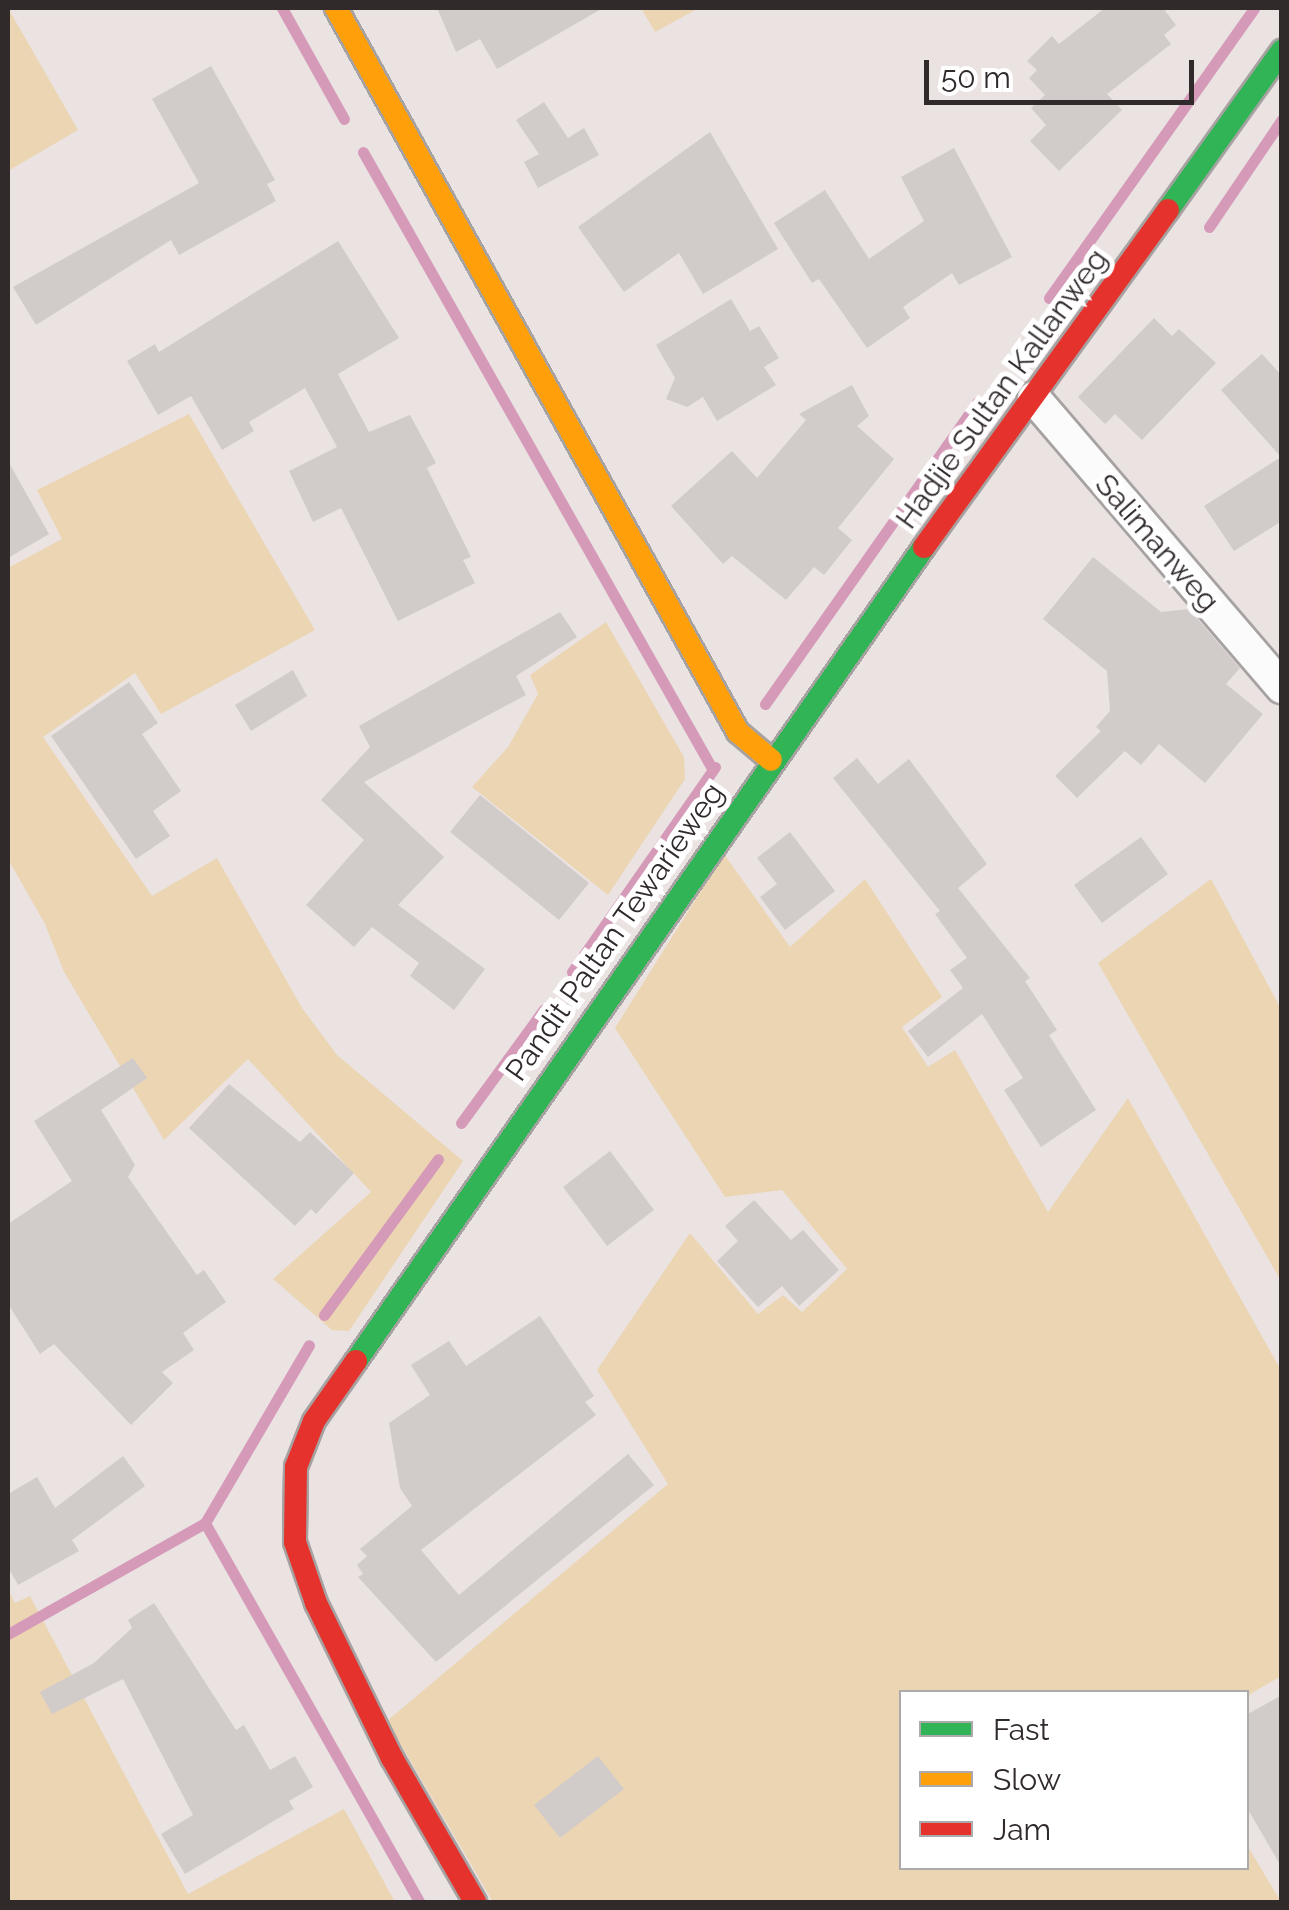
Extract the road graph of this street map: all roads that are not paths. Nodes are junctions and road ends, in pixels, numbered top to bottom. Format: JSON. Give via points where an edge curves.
{"nodes":[{"id":1,"x":336,"y":8,"type":"edge"},
{"id":2,"x":1282,"y":52,"type":"edge"},
{"id":3,"x":1034,"y":398,"type":"junction"},
{"id":4,"x":1282,"y":687,"type":"edge"},
{"id":5,"x":771,"y":760,"type":"junction"},
{"id":6,"x":475,"y":1902,"type":"edge"}],
"edges":[{"from":1,"to":5,"type":"street","via":[[738,732]]},
{"from":2,"to":3,"type":"street","name":"Hadjie Sultan Kallanweg"},
{"from":3,"to":4,"type":"street","name":"Salimanweg"},
{"from":3,"to":5,"type":"street","name":"Hadjie Sultan Kallanweg"},
{"from":5,"to":6,"type":"street","name":"Pandit Paltan Tewarieweg","via":[[356,1352],[314,1420],[296,1468],[295,1542],[316,1603],[392,1758]]}]}
